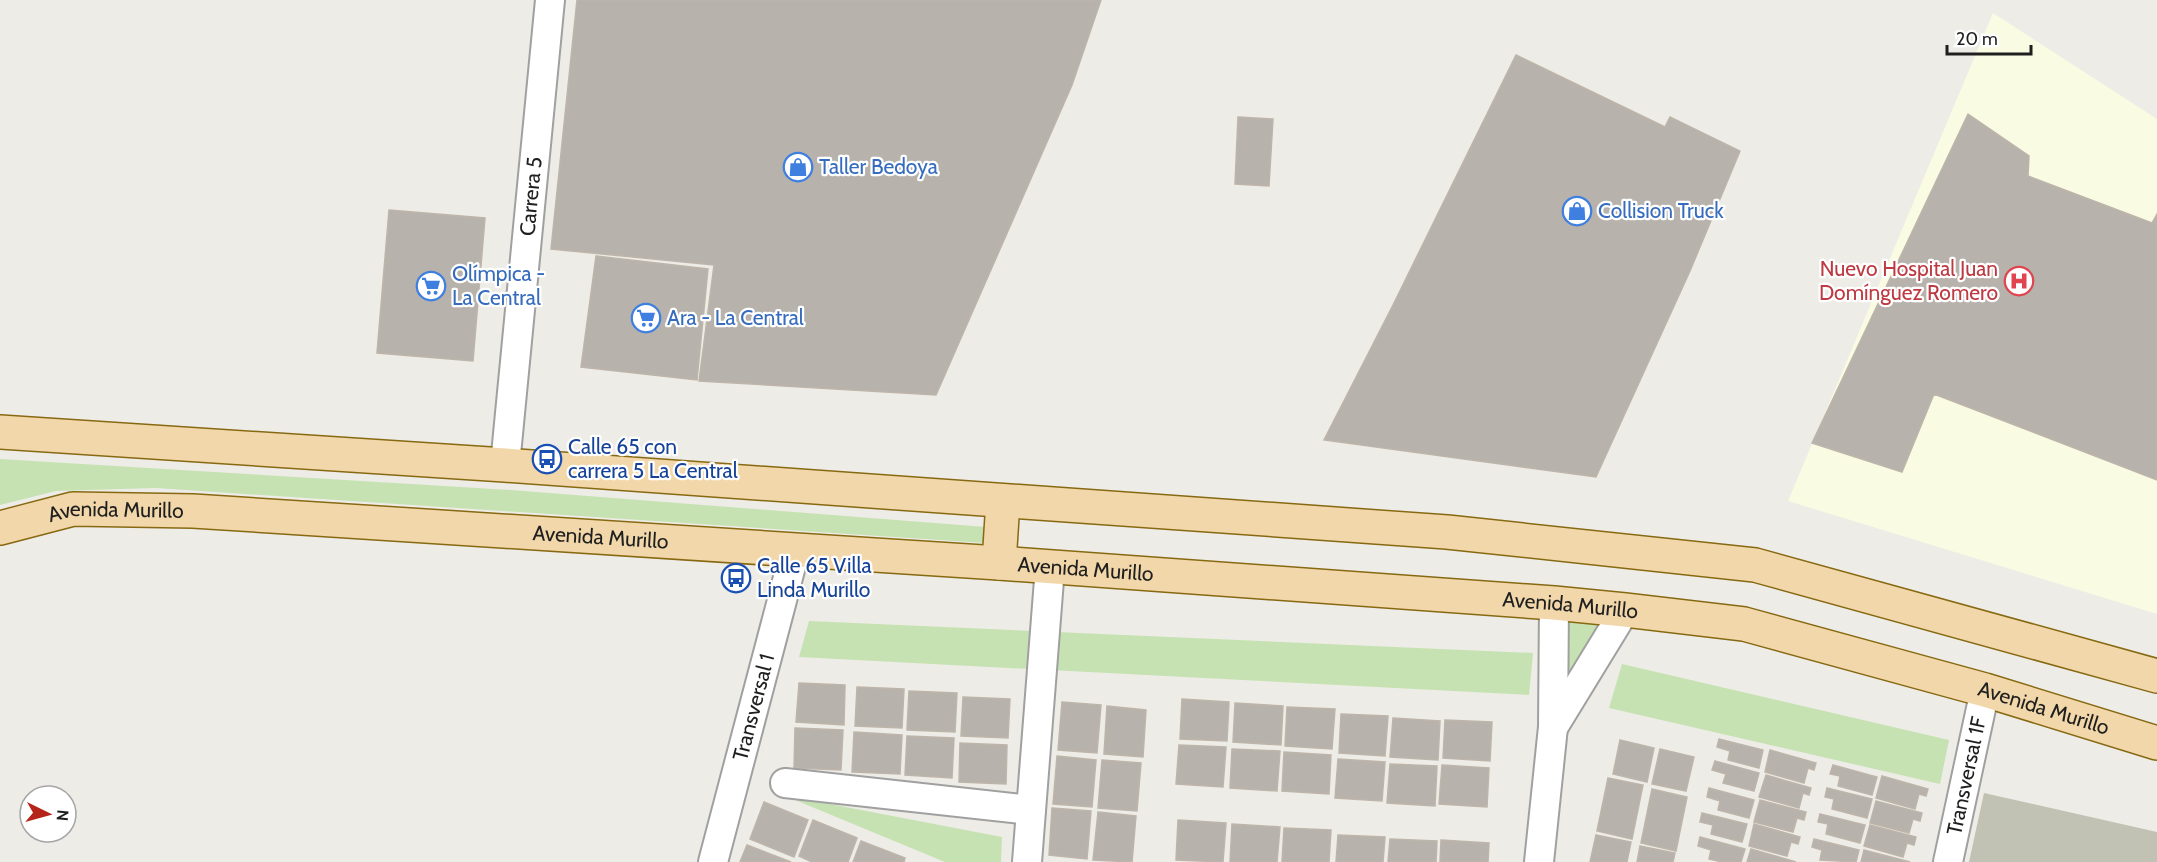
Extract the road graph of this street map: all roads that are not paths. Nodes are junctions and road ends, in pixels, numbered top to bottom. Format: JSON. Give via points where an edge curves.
{"nodes":[{"id":1,"x":550,"y":0,"type":"edge"},
{"id":2,"x":0,"y":432,"type":"edge"},
{"id":3,"x":505,"y":465,"type":"junction"},
{"id":4,"x":1003,"y":501,"type":"junction"},
{"id":5,"x":0,"y":528,"type":"edge"},
{"id":6,"x":795,"y":551,"type":"junction"},
{"id":7,"x":999,"y":564,"type":"junction"},
{"id":8,"x":1050,"y":567,"type":"junction"},
{"id":9,"x":1554,"y":603,"type":"junction"},
{"id":10,"x":1625,"y":610,"type":"junction"},
{"id":11,"x":2157,"y":676,"type":"edge"},
{"id":12,"x":1985,"y":690,"type":"junction"},
{"id":13,"x":1553,"y":727,"type":"junction"},
{"id":14,"x":2157,"y":743,"type":"edge"},
{"id":15,"x":785,"y":783,"type":"dead end"},
{"id":16,"x":1031,"y":810,"type":"junction"},
{"id":17,"x":713,"y":862,"type":"edge"},
{"id":18,"x":1027,"y":862,"type":"edge"},
{"id":19,"x":1539,"y":862,"type":"edge"},
{"id":20,"x":1948,"y":862,"type":"edge"}],
"edges":[{"from":1,"to":3,"type":"street","name":"Carrera 5"},
{"from":2,"to":3,"type":"main road"},
{"from":3,"to":4,"type":"main road"},
{"from":4,"to":7,"type":"main road"},
{"from":4,"to":11,"type":"main road","via":[[1488,535],[1755,565]]},
{"from":5,"to":6,"type":"main road","name":"Avenida Murillo","via":[[73,509],[193,511]]},
{"from":6,"to":7,"type":"main road","name":"Avenida Murillo"},
{"from":6,"to":17,"type":"street","name":"Transversal 1"},
{"from":7,"to":8,"type":"main road","name":"Avenida Murillo"},
{"from":8,"to":9,"type":"main road","name":"Avenida Murillo"},
{"from":8,"to":16,"type":"street"},
{"from":9,"to":10,"type":"main road","name":"Avenida Murillo"},
{"from":9,"to":13,"type":"street"},
{"from":10,"to":12,"type":"main road","name":"Avenida Murillo","via":[[1744,624]]},
{"from":10,"to":13,"type":"street"},
{"from":12,"to":14,"type":"main road","name":"Avenida Murillo"},
{"from":12,"to":20,"type":"street","name":"Transversal 1F"},
{"from":13,"to":19,"type":"street"},
{"from":15,"to":16,"type":"street"},
{"from":16,"to":18,"type":"street"}]}
